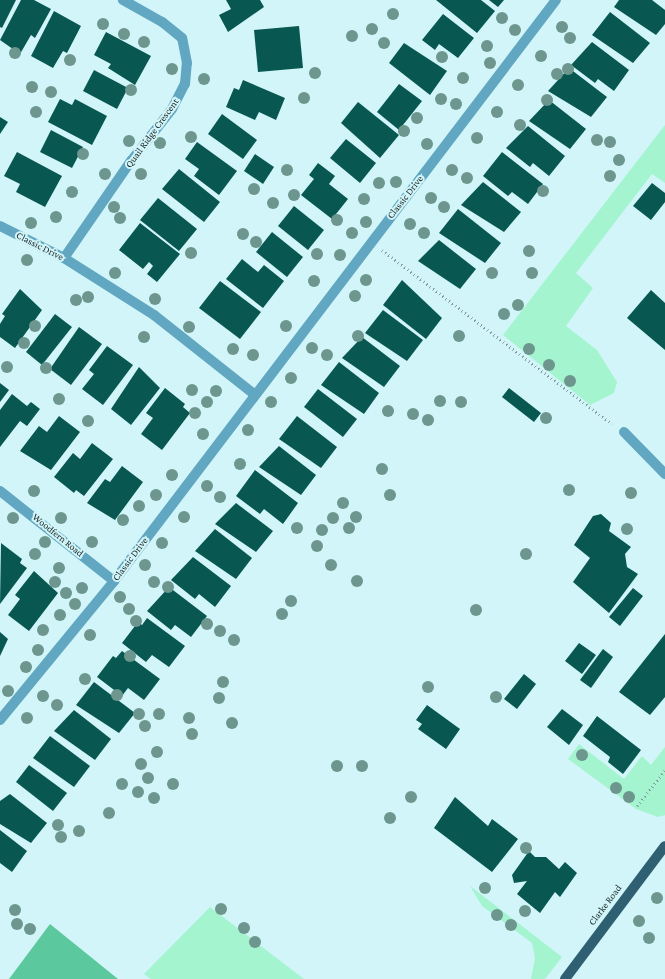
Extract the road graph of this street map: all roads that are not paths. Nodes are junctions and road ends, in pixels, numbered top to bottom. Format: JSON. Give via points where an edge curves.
{"nodes":[{"id":1,"x":123,"y":0,"type":"edge"},
{"id":2,"x":556,"y":0,"type":"edge"},
{"id":3,"x":0,"y":226,"type":"edge"},
{"id":4,"x":64,"y":258,"type":"junction"},
{"id":5,"x":254,"y":394,"type":"junction"},
{"id":6,"x":624,"y":432,"type":"road end"},
{"id":7,"x":665,"y":474,"type":"edge"},
{"id":8,"x":0,"y":491,"type":"edge"},
{"id":9,"x":114,"y":581,"type":"junction"},
{"id":10,"x":0,"y":720,"type":"edge"},
{"id":11,"x":665,"y":846,"type":"edge"},
{"id":12,"x":565,"y":979,"type":"edge"}],
"edges":[{"from":1,"to":4,"type":"street","name":"Quail Ridge Crescent","via":[[162,22],[182,38],[187,63],[185,84],[172,109],[131,161]]},
{"from":2,"to":5,"type":"street","name":"Classic Drive"},
{"from":3,"to":4,"type":"street","name":"Classic Drive"},
{"from":4,"to":5,"type":"street","name":"Classic Drive","via":[[154,315]]},
{"from":5,"to":9,"type":"street","name":"Classic Drive"},
{"from":6,"to":7,"type":"street"},
{"from":8,"to":9,"type":"street","name":"Woodfern Road"},
{"from":9,"to":10,"type":"street","name":"Classic Drive"},
{"from":11,"to":12,"type":"main road","name":"Clarke Road"}]}
